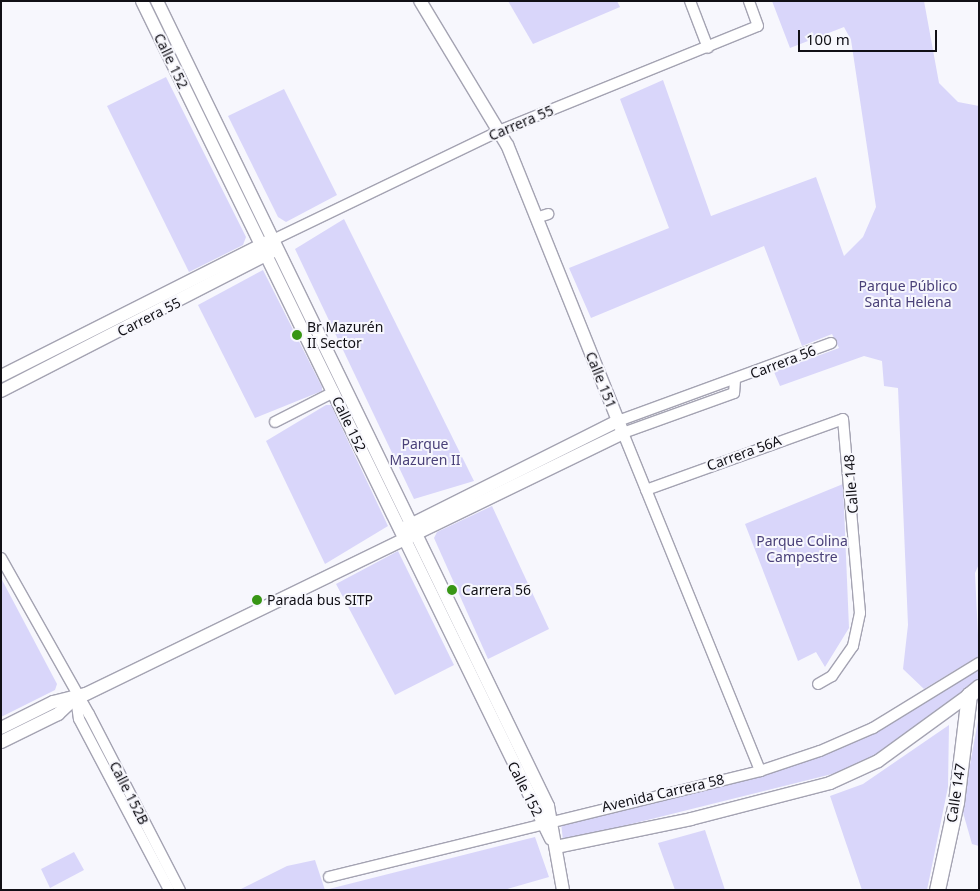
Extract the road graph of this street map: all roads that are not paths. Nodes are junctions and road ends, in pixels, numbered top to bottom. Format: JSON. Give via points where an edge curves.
{"nodes":[{"id":1,"x":142,"y":1,"type":"edge"},
{"id":2,"x":157,"y":1,"type":"edge"},
{"id":3,"x":420,"y":1,"type":"edge"},
{"id":4,"x":690,"y":1,"type":"edge"},
{"id":5,"x":749,"y":1,"type":"edge"},
{"id":6,"x":708,"y":48,"type":"junction"},
{"id":7,"x":499,"y":131,"type":"junction"},
{"id":8,"x":276,"y":243,"type":"junction"},
{"id":9,"x":261,"y":244,"type":"junction"},
{"id":10,"x":268,"y":257,"type":"junction"},
{"id":11,"x":831,"y":343,"type":"dead end"},
{"id":12,"x":2,"y":375,"type":"edge"},
{"id":13,"x":5,"y":390,"type":"edge"},
{"id":14,"x":334,"y":392,"type":"junction"},
{"id":15,"x":842,"y":419,"type":"joint"},
{"id":16,"x":274,"y":422,"type":"dead end"},
{"id":17,"x":620,"y":427,"type":"junction"},
{"id":18,"x":646,"y":490,"type":"junction"},
{"id":19,"x":415,"y":528,"type":"junction"},
{"id":20,"x":403,"y":534,"type":"junction"},
{"id":21,"x":1,"y":558,"type":"edge"},
{"id":22,"x":979,"y":663,"type":"edge"},
{"id":23,"x":818,"y":684,"type":"dead end"},
{"id":24,"x":974,"y":691,"type":"edge"},
{"id":25,"x":76,"y":697,"type":"junction"},
{"id":26,"x":1,"y":728,"type":"edge"},
{"id":27,"x":1,"y":742,"type":"edge"},
{"id":28,"x":760,"y":771,"type":"junction"},
{"id":29,"x":546,"y":821,"type":"junction"},
{"id":30,"x":556,"y":847,"type":"junction"},
{"id":31,"x":329,"y":877,"type":"dead end"},
{"id":32,"x":169,"y":890,"type":"edge"},
{"id":33,"x":180,"y":890,"type":"edge"},
{"id":34,"x":562,"y":890,"type":"edge"},
{"id":35,"x":937,"y":890,"type":"edge"}],
"edges":[{"from":1,"to":9,"type":"street","name":"Calle 152"},
{"from":2,"to":8,"type":"street","name":"Calle 152"},
{"from":3,"to":7,"type":"street","name":"Calle 151"},
{"from":4,"to":6,"type":"street"},
{"from":5,"to":6,"type":"street","name":"Carrera 55","via":[[758,26]]},
{"from":6,"to":7,"type":"street","name":"Carrera 55"},
{"from":7,"to":8,"type":"street","name":"Carrera 55"},
{"from":7,"to":17,"type":"street","name":"Calle 151","via":[[542,216]]},
{"from":8,"to":9,"type":"street","name":"Carrera 55"},
{"from":8,"to":10,"type":"street","name":"Carrera 55"},
{"from":8,"to":19,"type":"street","name":"Calle 152"},
{"from":9,"to":10,"type":"street","name":"Calle 152"},
{"from":9,"to":12,"type":"street","name":"Carrera 55"},
{"from":10,"to":13,"type":"street","name":"Carrera 55"},
{"from":10,"to":14,"type":"street","name":"Calle 152"},
{"from":11,"to":17,"type":"street","name":"Carrera 56","via":[[735,380],[734,393]]},
{"from":12,"to":13,"type":"street"},
{"from":14,"to":16,"type":"street"},
{"from":14,"to":20,"type":"street","name":"Calle 152"},
{"from":15,"to":18,"type":"street","name":"Carrera 56A"},
{"from":15,"to":23,"type":"street","name":"Calle 148","via":[[860,613],[853,646],[832,676]]},
{"from":17,"to":18,"type":"street","name":"Calle 151"},
{"from":17,"to":19,"type":"street","name":"Carrera 56"},
{"from":18,"to":28,"type":"street","name":"Calle 151"},
{"from":19,"to":20,"type":"street","name":"Carrera 56"},
{"from":19,"to":29,"type":"street","name":"Calle 152"},
{"from":20,"to":25,"type":"street","name":"Carrera 56"},
{"from":20,"to":29,"type":"street","name":"Calle 152"},
{"from":21,"to":25,"type":"street","name":"Calle 152B"},
{"from":22,"to":28,"type":"street","name":"Avenida Carrera 58","via":[[847,740]]},
{"from":24,"to":30,"type":"street","via":[[878,761],[830,783],[691,819]]},
{"from":24,"to":35,"type":"main road","name":"Calle 147","via":[[956,802]]},
{"from":25,"to":26,"type":"street","name":"Carrera 56","via":[[53,702]]},
{"from":25,"to":27,"type":"street","name":"Carrera 56","via":[[58,714]]},
{"from":25,"to":32,"type":"street","name":"Calle 152B","via":[[79,719]]},
{"from":25,"to":33,"type":"street","name":"Calle 152B"},
{"from":28,"to":29,"type":"street","name":"Avenida Carrera 58"},
{"from":29,"to":30,"type":"street","name":"Calle 152"},
{"from":29,"to":31,"type":"street","name":"Avenida Carrera 58"},
{"from":30,"to":34,"type":"street","name":"Calle 152"}]}
